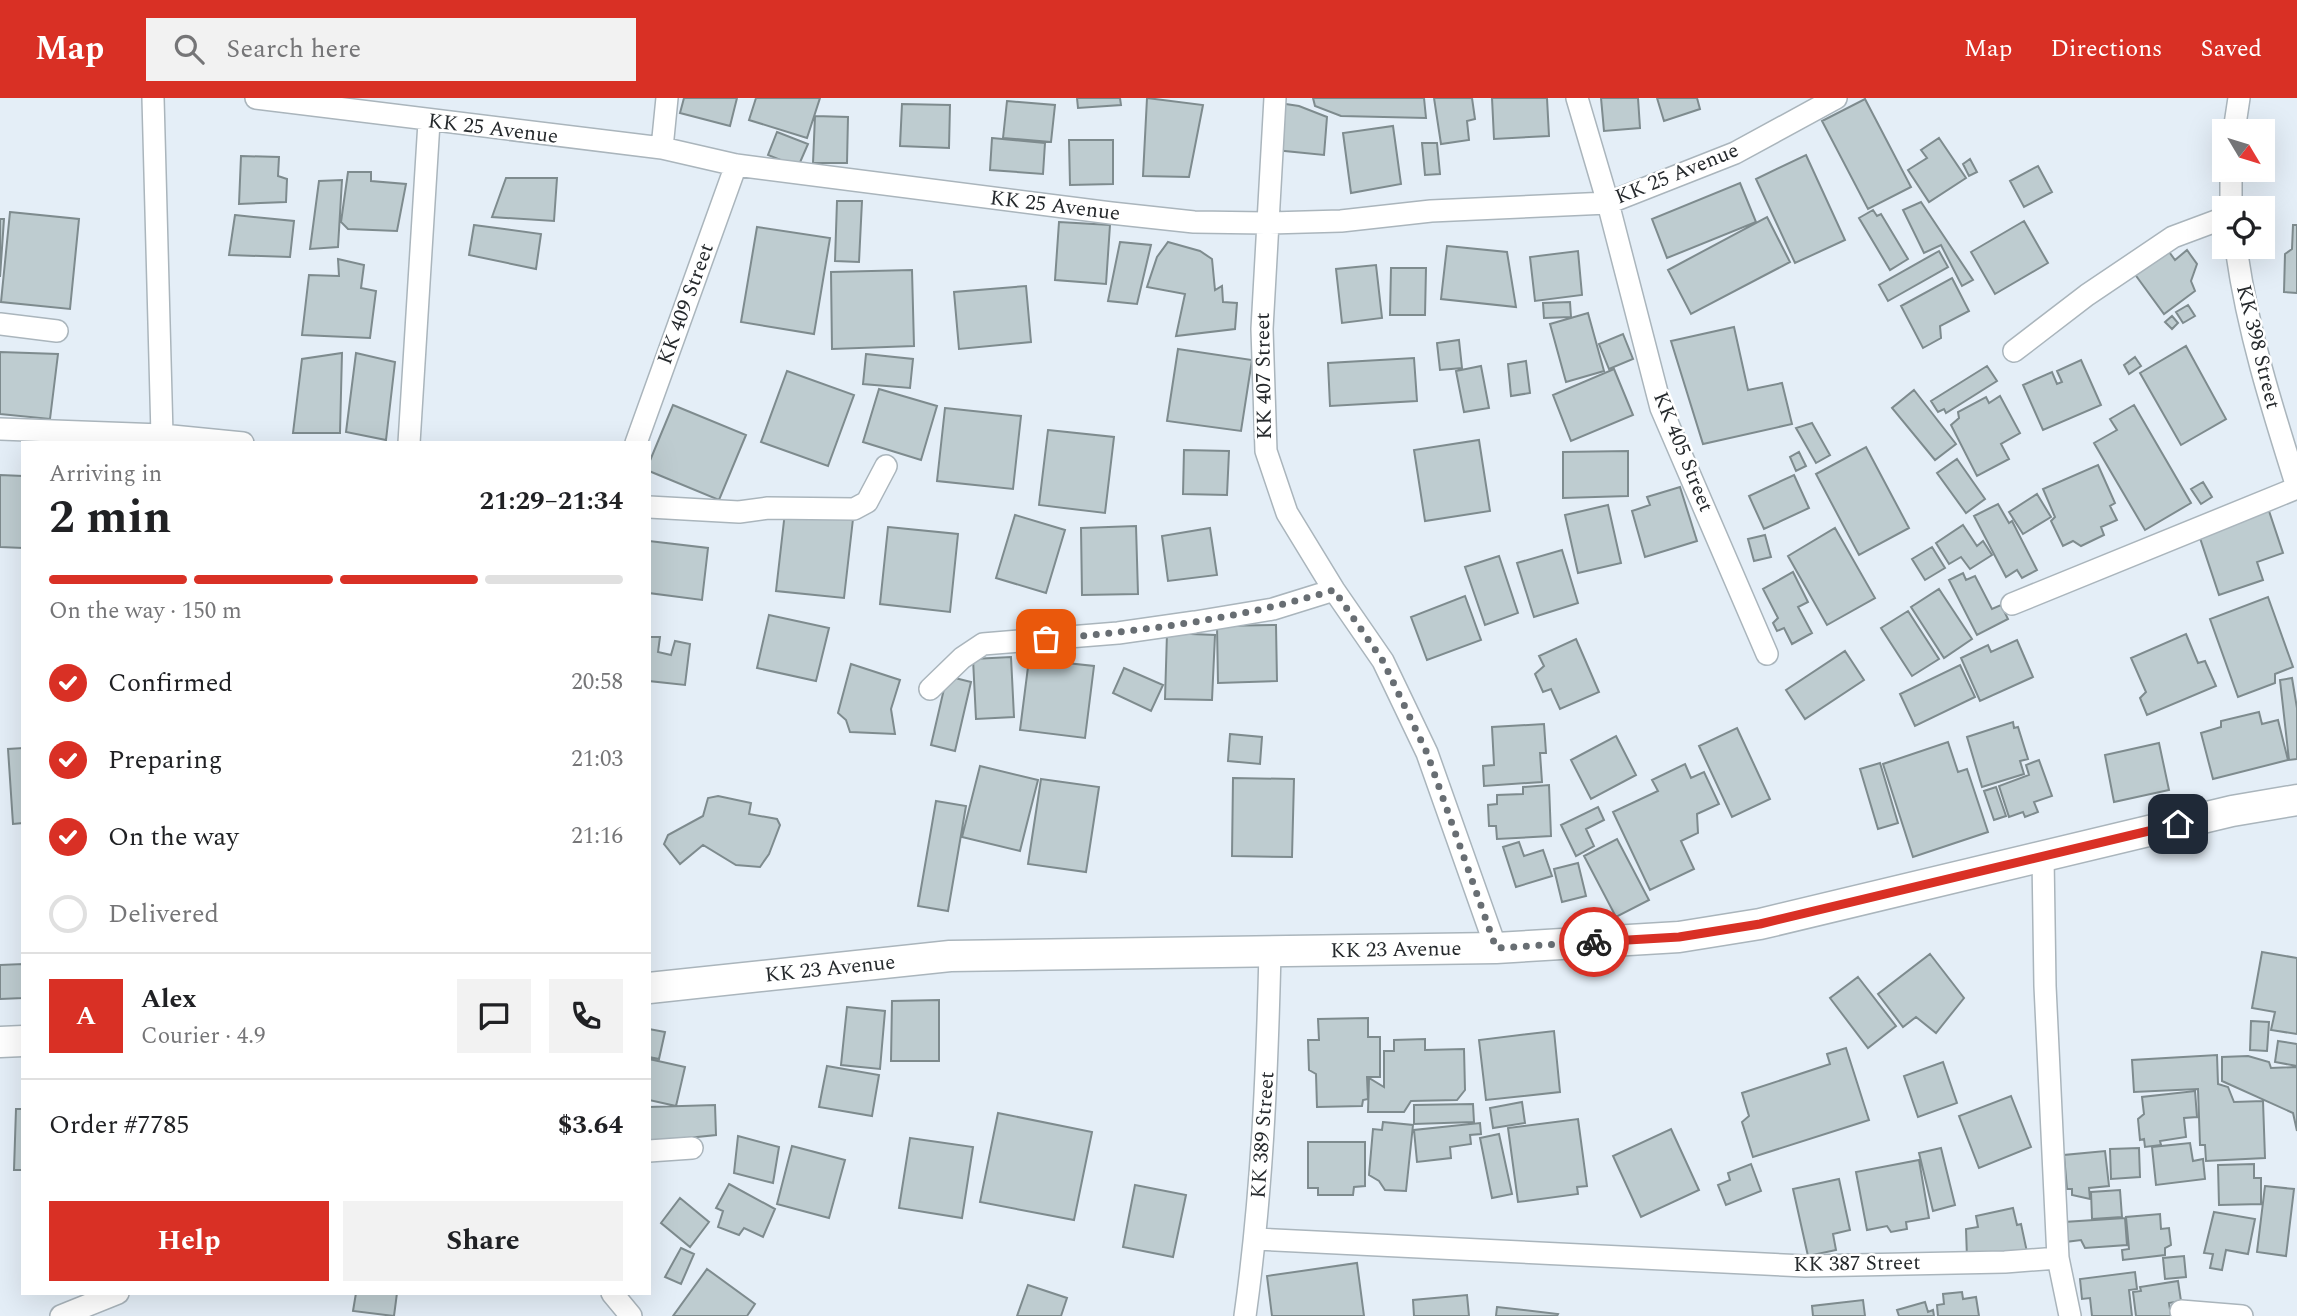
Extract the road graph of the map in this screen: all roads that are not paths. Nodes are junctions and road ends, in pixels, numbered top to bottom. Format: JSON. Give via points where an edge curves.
{"nodes":[{"id":1,"x":153,"y":98,"type":"edge"},
{"id":2,"x":256,"y":98,"type":"edge"},
{"id":3,"x":667,"y":98,"type":"edge"},
{"id":4,"x":1275,"y":98,"type":"edge"},
{"id":5,"x":1577,"y":98,"type":"edge"},
{"id":6,"x":1836,"y":98,"type":"edge"},
{"id":7,"x":2239,"y":98,"type":"edge"},
{"id":8,"x":2236,"y":119,"type":"edge"},
{"id":9,"x":429,"y":122,"type":"junction"},
{"id":10,"x":662,"y":148,"type":"junction"},
{"id":11,"x":736,"y":165,"type":"junction"},
{"id":12,"x":1608,"y":203,"type":"junction"},
{"id":13,"x":2212,"y":222,"type":"edge"},
{"id":14,"x":1266,"y":223,"type":"junction"},
{"id":15,"x":2237,"y":259,"type":"edge"},
{"id":16,"x":0,"y":324,"type":"edge"},
{"id":17,"x":57,"y":331,"type":"dead end"},
{"id":18,"x":2014,"y":351,"type":"dead end"},
{"id":19,"x":0,"y":429,"type":"edge"},
{"id":20,"x":162,"y":435,"type":"junction"},
{"id":21,"x":223,"y":441,"type":"edge"},
{"id":22,"x":409,"y":441,"type":"edge"},
{"id":23,"x":637,"y":441,"type":"edge"},
{"id":24,"x":886,"y":466,"type":"dead end"},
{"id":25,"x":2297,"y":488,"type":"edge"},
{"id":26,"x":651,"y":507,"type":"edge"},
{"id":27,"x":1334,"y":590,"type":"junction"},
{"id":28,"x":2012,"y":604,"type":"dead end"},
{"id":29,"x":1767,"y":654,"type":"dead end"},
{"id":30,"x":930,"y":689,"type":"dead end"},
{"id":31,"x":2297,"y":800,"type":"edge"},
{"id":32,"x":2043,"y":857,"type":"junction"},
{"id":33,"x":1496,"y":948,"type":"junction"},
{"id":34,"x":1270,"y":952,"type":"junction"},
{"id":35,"x":651,"y":988,"type":"edge"},
{"id":36,"x":21,"y":1041,"type":"edge"},
{"id":37,"x":0,"y":1042,"type":"edge"},
{"id":38,"x":692,"y":1148,"type":"dead end"},
{"id":39,"x":651,"y":1151,"type":"edge"},
{"id":40,"x":1256,"y":1239,"type":"junction"},
{"id":41,"x":2057,"y":1258,"type":"junction"},
{"id":42,"x":113,"y":1295,"type":"edge"},
{"id":43,"x":614,"y":1295,"type":"edge"},
{"id":44,"x":2180,"y":1311,"type":"dead end"},
{"id":45,"x":61,"y":1316,"type":"edge"},
{"id":46,"x":631,"y":1316,"type":"edge"},
{"id":47,"x":1245,"y":1316,"type":"edge"},
{"id":48,"x":2070,"y":1316,"type":"edge"},
{"id":49,"x":2242,"y":1316,"type":"edge"}],
"edges":[{"from":1,"to":20,"type":"street"},
{"from":2,"to":9,"type":"street","name":"KK 25 Avenue"},
{"from":3,"to":10,"type":"street"},
{"from":4,"to":14,"type":"street","name":"KK 407 Street"},
{"from":5,"to":12,"type":"street","name":"KK 405 Street"},
{"from":6,"to":12,"type":"street","name":"KK 25 Avenue","via":[[1735,153]]},
{"from":7,"to":8,"type":"street"},
{"from":9,"to":10,"type":"street","name":"KK 25 Avenue"},
{"from":9,"to":22,"type":"street"},
{"from":10,"to":11,"type":"street","name":"KK 25 Avenue"},
{"from":11,"to":14,"type":"street","name":"KK 25 Avenue","via":[[1166,219]]},
{"from":11,"to":23,"type":"street","name":"KK 409 Street"},
{"from":12,"to":14,"type":"street","name":"KK 25 Avenue"},
{"from":12,"to":29,"type":"street","name":"KK 405 Street","via":[[1661,408]]},
{"from":13,"to":18,"type":"street","via":[[2173,237]]},
{"from":14,"to":27,"type":"street","name":"KK 407 Street","via":[[1262,329],[1266,451],[1287,513]]},
{"from":15,"to":25,"type":"street","name":"KK 398 Street","via":[[2267,391]]},
{"from":16,"to":17,"type":"street"},
{"from":19,"to":20,"type":"street"},
{"from":20,"to":21,"type":"street"},
{"from":24,"to":26,"type":"street","via":[[867,502],[854,509],[739,512]]},
{"from":25,"to":28,"type":"street"},
{"from":27,"to":30,"type":"street","via":[[1273,609],[1195,622],[982,645]]},
{"from":27,"to":33,"type":"street","name":"KK 407 Street","via":[[1383,661],[1427,753]]},
{"from":31,"to":32,"type":"main road","name":"KK 23 Avenue"},
{"from":32,"to":33,"type":"main road","name":"KK 23 Avenue","via":[[1760,924],[1679,937]]},
{"from":32,"to":41,"type":"street"},
{"from":33,"to":34,"type":"main road","name":"KK 23 Avenue"},
{"from":34,"to":35,"type":"main road","name":"KK 23 Avenue","via":[[950,956]]},
{"from":34,"to":40,"type":"street","name":"KK 389 Street","via":[[1266,1118]]},
{"from":36,"to":37,"type":"main road"},
{"from":38,"to":39,"type":"street"},
{"from":40,"to":41,"type":"street","name":"KK 387 Street","via":[[1805,1266]]},
{"from":40,"to":47,"type":"street","name":"KK 389 Street"},
{"from":41,"to":48,"type":"street"},
{"from":42,"to":45,"type":"street"},
{"from":43,"to":46,"type":"street"},
{"from":44,"to":49,"type":"street"}]}
